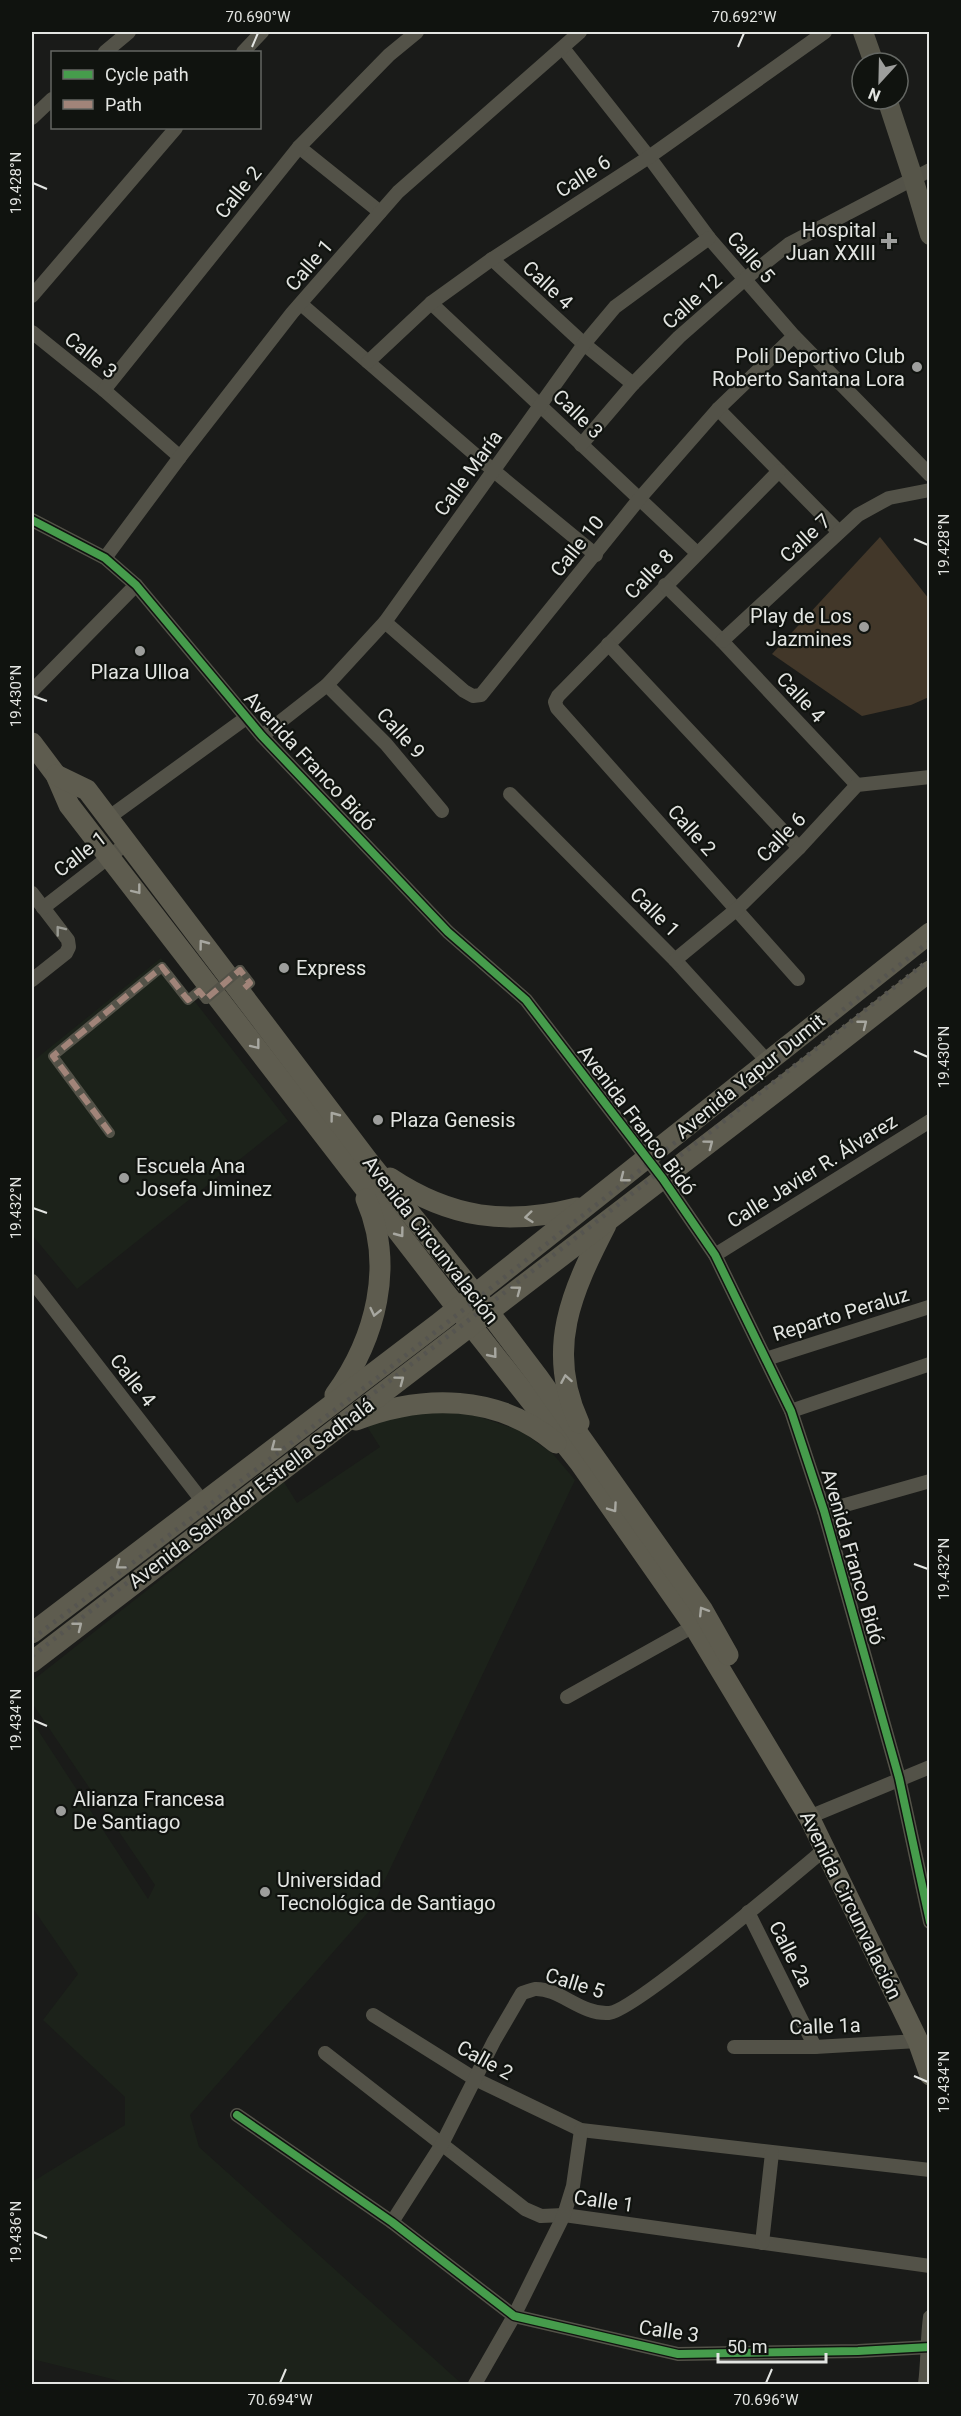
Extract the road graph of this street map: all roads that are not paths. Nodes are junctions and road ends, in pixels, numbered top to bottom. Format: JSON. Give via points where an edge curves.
{"nodes":[{"id":1,"x":129,"y":32,"type":"edge"},
{"id":2,"x":262,"y":32,"type":"edge"},
{"id":3,"x":417,"y":32,"type":"edge"},
{"id":4,"x":580,"y":32,"type":"edge"},
{"id":5,"x":825,"y":32,"type":"edge"},
{"id":6,"x":862,"y":32,"type":"edge"},
{"id":7,"x":247,"y":42,"type":"edge"},
{"id":8,"x":563,"y":48,"type":"junction"},
{"id":9,"x":106,"y":51,"type":"edge"},
{"id":10,"x":869,"y":51,"type":"edge"},
{"id":11,"x":51,"y":100,"type":"edge"},
{"id":12,"x":892,"y":111,"type":"edge"},
{"id":13,"x":32,"y":118,"type":"edge"},
{"id":14,"x":175,"y":129,"type":"edge"},
{"id":15,"x":299,"y":147,"type":"junction"},
{"id":16,"x":649,"y":157,"type":"junction"},
{"id":17,"x":921,"y":174,"type":"edge"},
{"id":18,"x":380,"y":212,"type":"junction"},
{"id":19,"x":930,"y":236,"type":"edge"},
{"id":20,"x":709,"y":238,"type":"junction"},
{"id":21,"x":492,"y":259,"type":"junction"},
{"id":22,"x":745,"y":279,"type":"junction"},
{"id":23,"x":32,"y":296,"type":"edge"},
{"id":24,"x":431,"y":303,"type":"junction"},
{"id":25,"x":301,"y":304,"type":"junction"},
{"id":26,"x":32,"y":332,"type":"edge"},
{"id":27,"x":794,"y":336,"type":"junction"},
{"id":28,"x":584,"y":344,"type":"junction"},
{"id":29,"x":368,"y":362,"type":"junction"},
{"id":30,"x":633,"y":384,"type":"junction"},
{"id":31,"x":104,"y":390,"type":"junction"},
{"id":32,"x":541,"y":406,"type":"junction"},
{"id":33,"x":718,"y":409,"type":"junction"},
{"id":34,"x":581,"y":445,"type":"junction"},
{"id":35,"x":180,"y":457,"type":"junction"},
{"id":36,"x":494,"y":471,"type":"junction"},
{"id":37,"x":779,"y":471,"type":"junction"},
{"id":38,"x":930,"y":475,"type":"edge"},
{"id":39,"x":930,"y":490,"type":"edge"},
{"id":40,"x":640,"y":498,"type":"junction"},
{"id":41,"x":32,"y":520,"type":"edge"},
{"id":42,"x":839,"y":532,"type":"junction"},
{"id":43,"x":697,"y":553,"type":"junction"},
{"id":44,"x":596,"y":555,"type":"junction"},
{"id":45,"x":105,"y":558,"type":"junction"},
{"id":46,"x":136,"y":585,"type":"junction"},
{"id":47,"x":665,"y":585,"type":"junction"},
{"id":48,"x":385,"y":622,"type":"junction"},
{"id":49,"x":722,"y":641,"type":"junction"},
{"id":50,"x":608,"y":644,"type":"junction"},
{"id":51,"x":327,"y":685,"type":"junction"},
{"id":52,"x":32,"y":691,"type":"edge"},
{"id":53,"x":557,"y":708,"type":"joint"},
{"id":54,"x":246,"y":718,"type":"junction"},
{"id":55,"x":262,"y":736,"type":"junction"},
{"id":56,"x":32,"y":743,"type":"edge"},
{"id":57,"x":56,"y":775,"type":"junction"},
{"id":58,"x":930,"y":777,"type":"edge"},
{"id":59,"x":857,"y":785,"type":"junction"},
{"id":60,"x":510,"y":794,"type":"dead end"},
{"id":61,"x":442,"y":811,"type":"dead end"},
{"id":62,"x":108,"y":818,"type":"junction"},
{"id":63,"x":799,"y":848,"type":"junction"},
{"id":64,"x":119,"y":849,"type":"junction"},
{"id":65,"x":32,"y":893,"type":"edge"},
{"id":66,"x":43,"y":908,"type":"junction"},
{"id":67,"x":737,"y":909,"type":"junction"},
{"id":68,"x":930,"y":933,"type":"edge"},
{"id":69,"x":675,"y":960,"type":"junction"},
{"id":70,"x":929,"y":972,"type":"edge"},
{"id":71,"x":798,"y":979,"type":"dead end"},
{"id":72,"x":32,"y":980,"type":"edge"},
{"id":73,"x":240,"y":992,"type":"junction"},
{"id":74,"x":768,"y":1062,"type":"junction"},
{"id":75,"x":930,"y":1121,"type":"edge"},
{"id":76,"x":110,"y":1133,"type":"dead end"},
{"id":77,"x":648,"y":1159,"type":"junction"},
{"id":78,"x":362,"y":1168,"type":"junction"},
{"id":79,"x":663,"y":1179,"type":"junction"},
{"id":80,"x":586,"y":1206,"type":"junction"},
{"id":81,"x":609,"y":1220,"type":"junction"},
{"id":82,"x":715,"y":1255,"type":"junction"},
{"id":83,"x":32,"y":1281,"type":"edge"},
{"id":84,"x":475,"y":1294,"type":"junction"},
{"id":85,"x":929,"y":1307,"type":"edge"},
{"id":86,"x":457,"y":1308,"type":"junction"},
{"id":87,"x":488,"y":1311,"type":"junction"},
{"id":88,"x":471,"y":1325,"type":"junction"},
{"id":89,"x":766,"y":1359,"type":"junction"},
{"id":90,"x":930,"y":1364,"type":"edge"},
{"id":91,"x":791,"y":1411,"type":"junction"},
{"id":92,"x":322,"y":1412,"type":"junction"},
{"id":93,"x":336,"y":1428,"type":"junction"},
{"id":94,"x":587,"y":1458,"type":"junction"},
{"id":95,"x":930,"y":1481,"type":"edge"},
{"id":96,"x":203,"y":1503,"type":"junction"},
{"id":97,"x":824,"y":1511,"type":"junction"},
{"id":98,"x":694,"y":1626,"type":"junction"},
{"id":99,"x":32,"y":1633,"type":"edge"},
{"id":100,"x":32,"y":1662,"type":"edge"},
{"id":101,"x":567,"y":1697,"type":"dead end"},
{"id":102,"x":764,"y":1739,"type":"junction"},
{"id":103,"x":930,"y":1767,"type":"edge"},
{"id":104,"x":899,"y":1778,"type":"junction"},
{"id":105,"x":809,"y":1817,"type":"junction"},
{"id":106,"x":825,"y":1850,"type":"junction"},
{"id":107,"x":748,"y":1912,"type":"junction"},
{"id":108,"x":930,"y":1922,"type":"edge"},
{"id":109,"x":374,"y":2015,"type":"dead end"},
{"id":110,"x":918,"y":2041,"type":"junction"},
{"id":111,"x":735,"y":2047,"type":"dead end"},
{"id":112,"x":815,"y":2047,"type":"junction"},
{"id":113,"x":325,"y":2053,"type":"dead end"},
{"id":114,"x":930,"y":2075,"type":"edge"},
{"id":115,"x":475,"y":2079,"type":"junction"},
{"id":116,"x":237,"y":2115,"type":"dead end"},
{"id":117,"x":581,"y":2130,"type":"junction"},
{"id":118,"x":442,"y":2144,"type":"junction"},
{"id":119,"x":772,"y":2153,"type":"junction"},
{"id":120,"x":930,"y":2170,"type":"edge"},
{"id":121,"x":564,"y":2215,"type":"junction"},
{"id":122,"x":392,"y":2222,"type":"junction"},
{"id":123,"x":762,"y":2243,"type":"junction"},
{"id":124,"x":930,"y":2266,"type":"edge"},
{"id":125,"x":514,"y":2316,"type":"junction"},
{"id":126,"x":930,"y":2317,"type":"edge"},
{"id":127,"x":928,"y":2347,"type":"edge"},
{"id":128,"x":929,"y":2367,"type":"edge"},
{"id":129,"x":475,"y":2385,"type":"edge"},
{"id":130,"x":925,"y":2385,"type":"edge"}],
"edges":[{"from":1,"to":9,"type":"street"},
{"from":2,"to":7,"type":"street"},
{"from":3,"to":15,"type":"street","name":"Calle 2"},
{"from":4,"to":8,"type":"street","name":"Calle 1"},
{"from":5,"to":16,"type":"street","name":"Calle 6"},
{"from":6,"to":10,"type":"main road"},
{"from":8,"to":16,"type":"street","name":"Calle 5"},
{"from":8,"to":18,"type":"street","name":"Calle 1"},
{"from":11,"to":13,"type":"street"},
{"from":12,"to":17,"type":"main road"},
{"from":14,"to":23,"type":"street"},
{"from":15,"to":18,"type":"street"},
{"from":15,"to":31,"type":"street","name":"Calle 2"},
{"from":16,"to":20,"type":"street","name":"Calle 5"},
{"from":16,"to":21,"type":"street","name":"Calle 6"},
{"from":17,"to":19,"type":"main road"},
{"from":17,"to":22,"type":"street","name":"Calle 12","via":[[789,244]]},
{"from":18,"to":25,"type":"street","name":"Calle 1"},
{"from":20,"to":22,"type":"street","name":"Calle 5"},
{"from":20,"to":28,"type":"street","name":"Calle María","via":[[615,307]]},
{"from":21,"to":24,"type":"street","name":"Calle 6"},
{"from":21,"to":28,"type":"street","name":"Calle 4"},
{"from":22,"to":27,"type":"street","name":"Calle 5"},
{"from":22,"to":30,"type":"street","name":"Calle 12"},
{"from":24,"to":29,"type":"street","name":"Calle 6"},
{"from":24,"to":32,"type":"street","name":"Calle 3"},
{"from":25,"to":29,"type":"street"},
{"from":25,"to":35,"type":"street","name":"Calle 1"},
{"from":26,"to":31,"type":"street","name":"Calle 3"},
{"from":27,"to":33,"type":"street","name":"Calle 10"},
{"from":27,"to":38,"type":"street","name":"Calle 5"},
{"from":28,"to":30,"type":"street","name":"Calle 4"},
{"from":28,"to":32,"type":"street","name":"Calle María"},
{"from":29,"to":36,"type":"street"},
{"from":30,"to":34,"type":"street","name":"Calle 12"},
{"from":31,"to":35,"type":"street","name":"Calle 3"},
{"from":32,"to":34,"type":"street","name":"Calle 3"},
{"from":32,"to":36,"type":"street","name":"Calle María"},
{"from":33,"to":37,"type":"street"},
{"from":33,"to":40,"type":"street","name":"Calle 10"},
{"from":34,"to":40,"type":"street","name":"Calle 3"},
{"from":35,"to":45,"type":"street","name":"Calle 1"},
{"from":36,"to":44,"type":"street"},
{"from":36,"to":48,"type":"street","name":"Calle María"},
{"from":37,"to":42,"type":"street"},
{"from":37,"to":43,"type":"street","name":"Calle 8"},
{"from":39,"to":42,"type":"street","name":"Calle 7","via":[[889,498],[858,515]]},
{"from":40,"to":43,"type":"street","name":"Calle 3"},
{"from":40,"to":44,"type":"street","name":"Calle 10"},
{"from":41,"to":45,"type":"street","name":"Avenida Franco Bidó"},
{"from":42,"to":49,"type":"street","name":"Calle 7"},
{"from":43,"to":47,"type":"street","name":"Calle 8"},
{"from":44,"to":48,"type":"street","name":"Calle 10","via":[[482,695],[464,691]]},
{"from":45,"to":46,"type":"street","name":"Avenida Franco Bidó"},
{"from":46,"to":52,"type":"street"},
{"from":46,"to":54,"type":"street","name":"Avenida Franco Bidó"},
{"from":47,"to":49,"type":"street","name":"Calle 4"},
{"from":47,"to":50,"type":"street","name":"Calle 8"},
{"from":48,"to":51,"type":"street","name":"Calle María"},
{"from":49,"to":59,"type":"street","name":"Calle 4"},
{"from":50,"to":53,"type":"street","name":"Calle 8","via":[[558,696]]},
{"from":50,"to":63,"type":"street"},
{"from":51,"to":55,"type":"street","name":"Calle María"},
{"from":51,"to":61,"type":"street","name":"Calle 9","via":[[386,744]]},
{"from":53,"to":67,"type":"street","name":"Calle 2"},
{"from":54,"to":55,"type":"street","name":"Avenida Franco Bidó"},
{"from":54,"to":62,"type":"street"},
{"from":55,"to":77,"type":"street","name":"Avenida Franco Bidó","via":[[448,932],[526,1000]]},
{"from":56,"to":57,"type":"main road","name":"Avenida Circunvalación"},
{"from":57,"to":62,"type":"main road","name":"Avenida Circunvalación","via":[[87,790]]},
{"from":57,"to":64,"type":"main road","name":"Avenida Circunvalación","via":[[69,805]]},
{"from":58,"to":59,"type":"street"},
{"from":59,"to":63,"type":"street","name":"Calle 6"},
{"from":60,"to":69,"type":"street","name":"Calle 1"},
{"from":62,"to":64,"type":"main road","name":"Avenida Circunvalación"},
{"from":63,"to":67,"type":"street","name":"Calle 6"},
{"from":64,"to":66,"type":"street","name":"Calle 1"},
{"from":73,"to":64,"type":"main road","name":"Avenida Circunvalación","one_way":true},
{"from":64,"to":78,"type":"main road","name":"Avenida Circunvalación","one_way":true},
{"from":65,"to":66,"type":"street"},
{"from":72,"to":66,"type":"street","one_way":true,"via":[[69,947],[68,940]]},
{"from":67,"to":69,"type":"street","name":"Calle 6"},
{"from":67,"to":71,"type":"street","name":"Calle 2"},
{"from":68,"to":74,"type":"main road","name":"Avenida Yapur Dumit"},
{"from":69,"to":74,"type":"street","name":"Calle 1"},
{"from":79,"to":70,"type":"main road","name":"Avenida Yapur Dumit","one_way":true},
{"from":73,"to":76,"type":"street","bridge":true,"via":[[250,983],[240,970],[206,999],[199,991],[188,1000],[162,967],[53,1056]]},
{"from":78,"to":73,"type":"main road","name":"Avenida Circunvalación","one_way":true},
{"from":74,"to":77,"type":"main road","name":"Avenida Yapur Dumit"},
{"from":75,"to":82,"type":"street","name":"Calle Javier R. Álvarez"},
{"from":77,"to":79,"type":"street","name":"Avenida Franco Bidó"},
{"from":77,"to":80,"type":"main road","name":"Avenida Yapur Dumit","one_way":true},
{"from":80,"to":78,"type":"main road","one_way":true,"via":[[517,1219],[484,1217],[417,1196]]},
{"from":78,"to":84,"type":"main road","name":"Avenida Circunvalación"},
{"from":78,"to":86,"type":"main road","name":"Avenida Circunvalación","one_way":true},
{"from":78,"to":92,"type":"main road","one_way":true,"via":[[379,1242],[376,1314],[362,1352]]},
{"from":79,"to":81,"type":"main road","name":"Avenida Yapur Dumit"},
{"from":79,"to":82,"type":"street","name":"Avenida Franco Bidó"},
{"from":80,"to":84,"type":"main road","name":"Avenida Yapur Dumit"},
{"from":87,"to":81,"type":"main road","name":"Avenida Yapur Dumit","one_way":true},
{"from":94,"to":81,"type":"main road","one_way":true,"via":[[564,1374],[564,1341],[576,1285]]},
{"from":82,"to":89,"type":"street","name":"Avenida Franco Bidó"},
{"from":83,"to":96,"type":"street","name":"Calle 4"},
{"from":84,"to":86,"type":"main road","name":"Avenida Yapur Dumit"},
{"from":84,"to":87,"type":"main road","name":"Avenida Circunvalación"},
{"from":85,"to":89,"type":"street","name":"Reparto Peraluz"},
{"from":86,"to":88,"type":"main road","name":"Avenida Circunvalación"},
{"from":86,"to":92,"type":"main road","name":"Avenida Salvador Estrella Sadhalá"},
{"from":87,"to":88,"type":"main road","name":"Avenida Yapur Dumit"},
{"from":87,"to":94,"type":"main road","name":"Avenida Circunvalación"},
{"from":93,"to":88,"type":"main road","name":"Avenida Salvador Estrella Sadhalá","one_way":true},
{"from":88,"to":94,"type":"main road","name":"Avenida Circunvalación","one_way":true},
{"from":89,"to":91,"type":"street","name":"Avenida Franco Bidó"},
{"from":90,"to":91,"type":"street"},
{"from":91,"to":97,"type":"street","name":"Avenida Franco Bidó"},
{"from":92,"to":96,"type":"main road","name":"Avenida Salvador Estrella Sadhalá","one_way":true},
{"from":93,"to":94,"type":"main road","via":[[400,1406],[435,1401],[471,1404],[507,1414]]},
{"from":100,"to":93,"type":"main road","name":"Avenida Salvador Estrella Sadhalá","one_way":true},
{"from":94,"to":98,"type":"main road","name":"Avenida Circunvalación","one_way":true},
{"from":102,"to":94,"type":"main road","name":"Avenida Circunvalación","one_way":true,"via":[[729,1657],[702,1609]]},
{"from":95,"to":97,"type":"street"},
{"from":96,"to":99,"type":"main road","name":"Avenida Salvador Estrella Sadhalá","one_way":true},
{"from":97,"to":104,"type":"street","name":"Avenida Franco Bidó"},
{"from":98,"to":101,"type":"street"},
{"from":98,"to":102,"type":"main road","name":"Avenida Circunvalación"},
{"from":102,"to":105,"type":"main road","name":"Avenida Circunvalación"},
{"from":103,"to":104,"type":"street"},
{"from":104,"to":105,"type":"street"},
{"from":104,"to":108,"type":"street","name":"Avenida Franco Bidó"},
{"from":105,"to":106,"type":"main road","name":"Avenida Circunvalación"},
{"from":106,"to":107,"type":"street","name":"Calle 5"},
{"from":106,"to":110,"type":"main road","name":"Avenida Circunvalación"},
{"from":107,"to":112,"type":"street","name":"Calle 2a"},
{"from":107,"to":115,"type":"street","name":"Calle 5","via":[[674,1971],[610,2013],[586,2010],[536,1989],[522,1993]]},
{"from":109,"to":115,"type":"street","name":"Calle 2"},
{"from":110,"to":112,"type":"street","name":"Calle 1a"},
{"from":110,"to":114,"type":"main road","name":"Avenida Circunvalación"},
{"from":111,"to":112,"type":"street","name":"Calle 1a"},
{"from":113,"to":118,"type":"street","name":"Calle 1"},
{"from":115,"to":117,"type":"street","name":"Calle 2"},
{"from":115,"to":118,"type":"street","name":"Calle 5"},
{"from":116,"to":122,"type":"street"},
{"from":117,"to":119,"type":"street","name":"Calle 2"},
{"from":117,"to":121,"type":"street","via":[[573,2186]]},
{"from":118,"to":121,"type":"street","name":"Calle 1","via":[[525,2209],[541,2216]]},
{"from":118,"to":122,"type":"street","name":"Calle 5"},
{"from":119,"to":120,"type":"street","name":"Calle 2"},
{"from":119,"to":123,"type":"street"},
{"from":121,"to":123,"type":"street","name":"Calle 1"},
{"from":121,"to":125,"type":"street"},
{"from":122,"to":125,"type":"street"},
{"from":123,"to":124,"type":"street","name":"Calle 1"},
{"from":125,"to":127,"type":"street","name":"Calle 3","via":[[678,2354]]},
{"from":125,"to":129,"type":"street"},
{"from":126,"to":127,"type":"street"},
{"from":127,"to":128,"type":"street"},
{"from":128,"to":130,"type":"street"}]}
